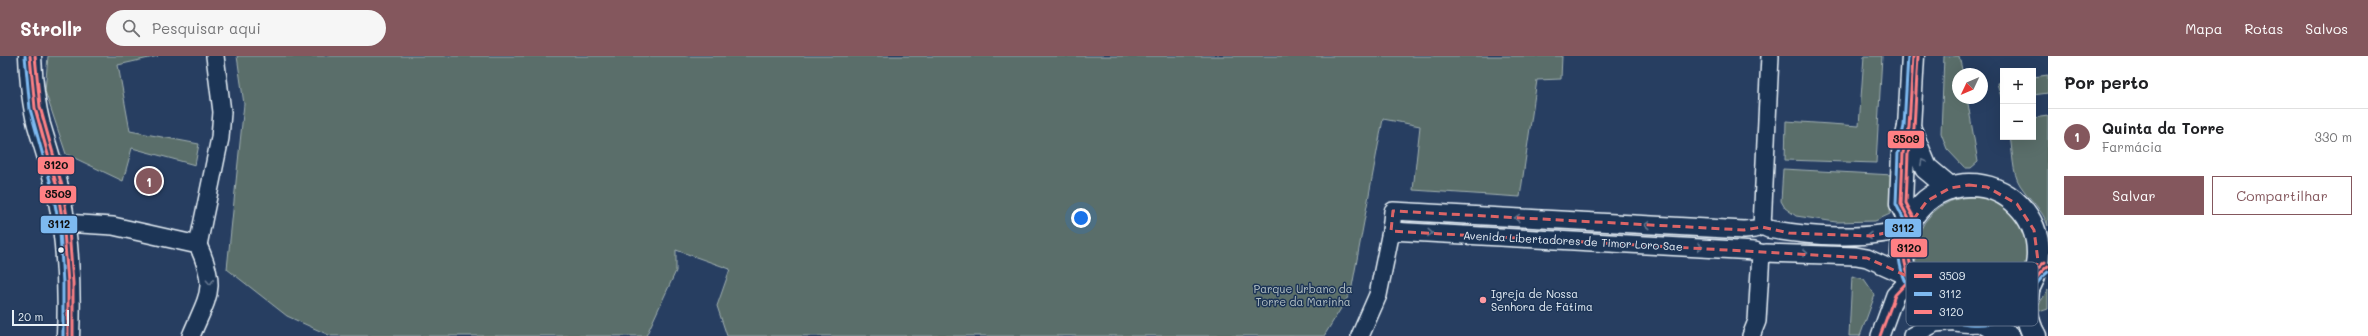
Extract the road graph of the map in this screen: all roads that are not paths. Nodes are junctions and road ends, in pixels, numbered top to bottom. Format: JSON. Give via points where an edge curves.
{"nodes":[{"id":1,"x":30,"y":56,"type":"edge"},
{"id":2,"x":214,"y":56,"type":"edge"},
{"id":3,"x":1770,"y":56,"type":"edge"},
{"id":4,"x":1913,"y":56,"type":"edge"},
{"id":5,"x":1909,"y":127,"type":"junction"},
{"id":6,"x":1950,"y":188,"type":"junction"},
{"id":7,"x":64,"y":223,"type":"junction"},
{"id":8,"x":1908,"y":224,"type":"junction"},
{"id":9,"x":1762,"y":228,"type":"junction"},
{"id":10,"x":1391,"y":231,"type":"junction"},
{"id":11,"x":198,"y":245,"type":"junction"},
{"id":12,"x":1761,"y":252,"type":"junction"},
{"id":13,"x":2038,"y":262,"type":"edge"},
{"id":14,"x":1906,"y":272,"type":"edge"},
{"id":15,"x":1906,"y":278,"type":"edge"},
{"id":16,"x":1906,"y":279,"type":"edge"},
{"id":17,"x":1930,"y":326,"type":"edge"},
{"id":18,"x":1983,"y":326,"type":"edge"},
{"id":19,"x":2029,"y":326,"type":"edge"},
{"id":20,"x":68,"y":336,"type":"edge"},
{"id":21,"x":190,"y":336,"type":"edge"},
{"id":22,"x":1360,"y":336,"type":"edge"},
{"id":23,"x":1751,"y":336,"type":"edge"},
{"id":24,"x":1880,"y":336,"type":"edge"},
{"id":25,"x":1912,"y":336,"type":"edge"},
{"id":26,"x":2008,"y":336,"type":"edge"},
{"id":27,"x":2035,"y":336,"type":"edge"}],
"edges":[{"from":1,"to":7,"type":"main road","via":[[31,87]]},
{"from":2,"to":11,"type":"street","via":[[222,112],[220,138]]},
{"from":3,"to":9,"type":"street"},
{"from":4,"to":5,"type":"main road"},
{"from":6,"to":5,"type":"main road","one_way":true,"via":[[1926,168]]},
{"from":5,"to":8,"type":"main road","via":[[1903,153],[1901,204]]},
{"from":6,"to":8,"type":"main road","via":[[1927,201]]},
{"from":6,"to":13,"type":"main road","via":[[1969,185],[1987,187],[2004,194],[2017,204],[2034,230],[2038,245]]},
{"from":7,"to":11,"type":"street","via":[[113,226]]},
{"from":7,"to":20,"type":"main road","via":[[68,273]]},
{"from":8,"to":9,"type":"street","name":"Avenida Libertadores de Timor Loro Sae","one_way":true,"via":[[1887,234],[1871,236],[1789,233]]},
{"from":8,"to":14,"type":"main road","via":[[1902,249]]},
{"from":9,"to":10,"type":"street","name":"Avenida Libertadores de Timor Loro Sae","one_way":true,"via":[[1744,230],[1393,211]]},
{"from":9,"to":12,"type":"street","via":[[1772,232],[1775,244]]},
{"from":10,"to":12,"type":"street","name":"Avenida Libertadores de Timor Loro Sae","one_way":true},
{"from":10,"to":22,"type":"street","via":[[1378,295]]},
{"from":11,"to":21,"type":"street","one_way":true,"via":[[207,265],[210,289]]},
{"from":12,"to":15,"type":"street","name":"Avenida Libertadores de Timor Loro Sae","one_way":true,"via":[[1856,256],[1867,258]]},
{"from":12,"to":23,"type":"street","via":[[1757,321]]},
{"from":16,"to":24,"type":"street","via":[[1895,295]]},
{"from":17,"to":25,"type":"street"},
{"from":18,"to":26,"type":"main road"},
{"from":19,"to":27,"type":"main road"}]}
